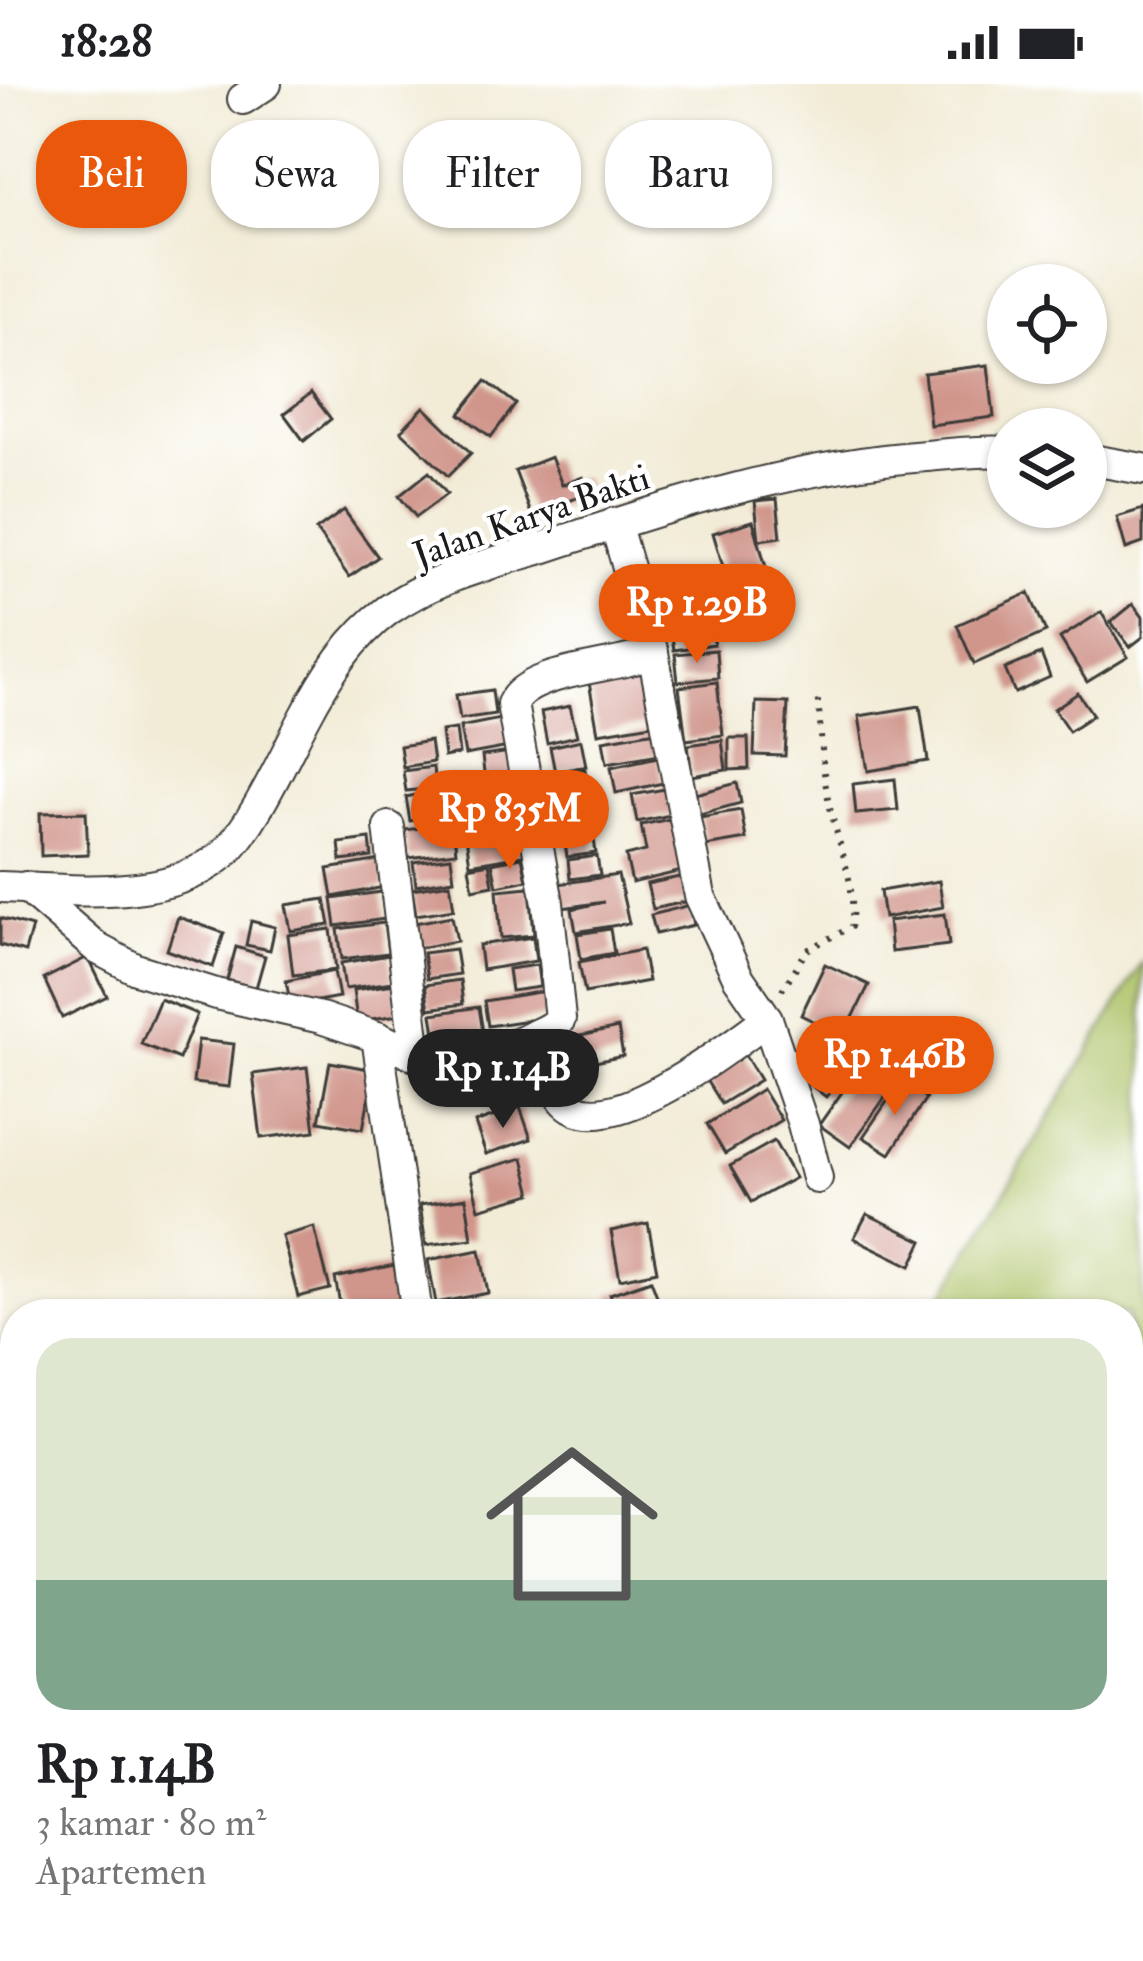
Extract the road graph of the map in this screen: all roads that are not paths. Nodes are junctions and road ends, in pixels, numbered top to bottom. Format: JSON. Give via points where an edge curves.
{"nodes":[{"id":1,"x":987,"y":453,"type":"edge"},
{"id":2,"x":1107,"y":463,"type":"edge"},
{"id":3,"x":1143,"y":469,"type":"edge"},
{"id":4,"x":615,"y":523,"type":"junction"},
{"id":5,"x":653,"y":653,"type":"junction"},
{"id":6,"x":389,"y":827,"type":"dead end"},
{"id":7,"x":13,"y":887,"type":"edge"},
{"id":8,"x":767,"y":1019,"type":"junction"},
{"id":9,"x":377,"y":1037,"type":"junction"},
{"id":10,"x":498,"y":1051,"type":"junction"},
{"id":11,"x":416,"y":1055,"type":"junction"},
{"id":12,"x":817,"y":1178,"type":"dead end"},
{"id":13,"x":415,"y":1299,"type":"edge"}],
"edges":[{"from":1,"to":4,"type":"street","name":"Jalan Karya Bakti","via":[[847,462]]},
{"from":2,"to":3,"type":"street"},
{"from":4,"to":5,"type":"street"},
{"from":4,"to":7,"type":"street","name":"Jalan Karya Bakti","via":[[456,576],[386,612],[326,678],[266,794],[218,859],[174,880],[126,888]]},
{"from":5,"to":8,"type":"street","via":[[700,896]]},
{"from":5,"to":10,"type":"street","via":[[536,680],[512,704],[560,1019]]},
{"from":6,"to":11,"type":"street"},
{"from":7,"to":9,"type":"street","via":[[136,969]]},
{"from":8,"to":10,"type":"street","via":[[661,1091],[590,1112],[572,1108],[539,1058]]},
{"from":8,"to":12,"type":"street"},
{"from":9,"to":11,"type":"street"},
{"from":9,"to":13,"type":"street"},
{"from":10,"to":11,"type":"street","via":[[454,1062]]}]}
